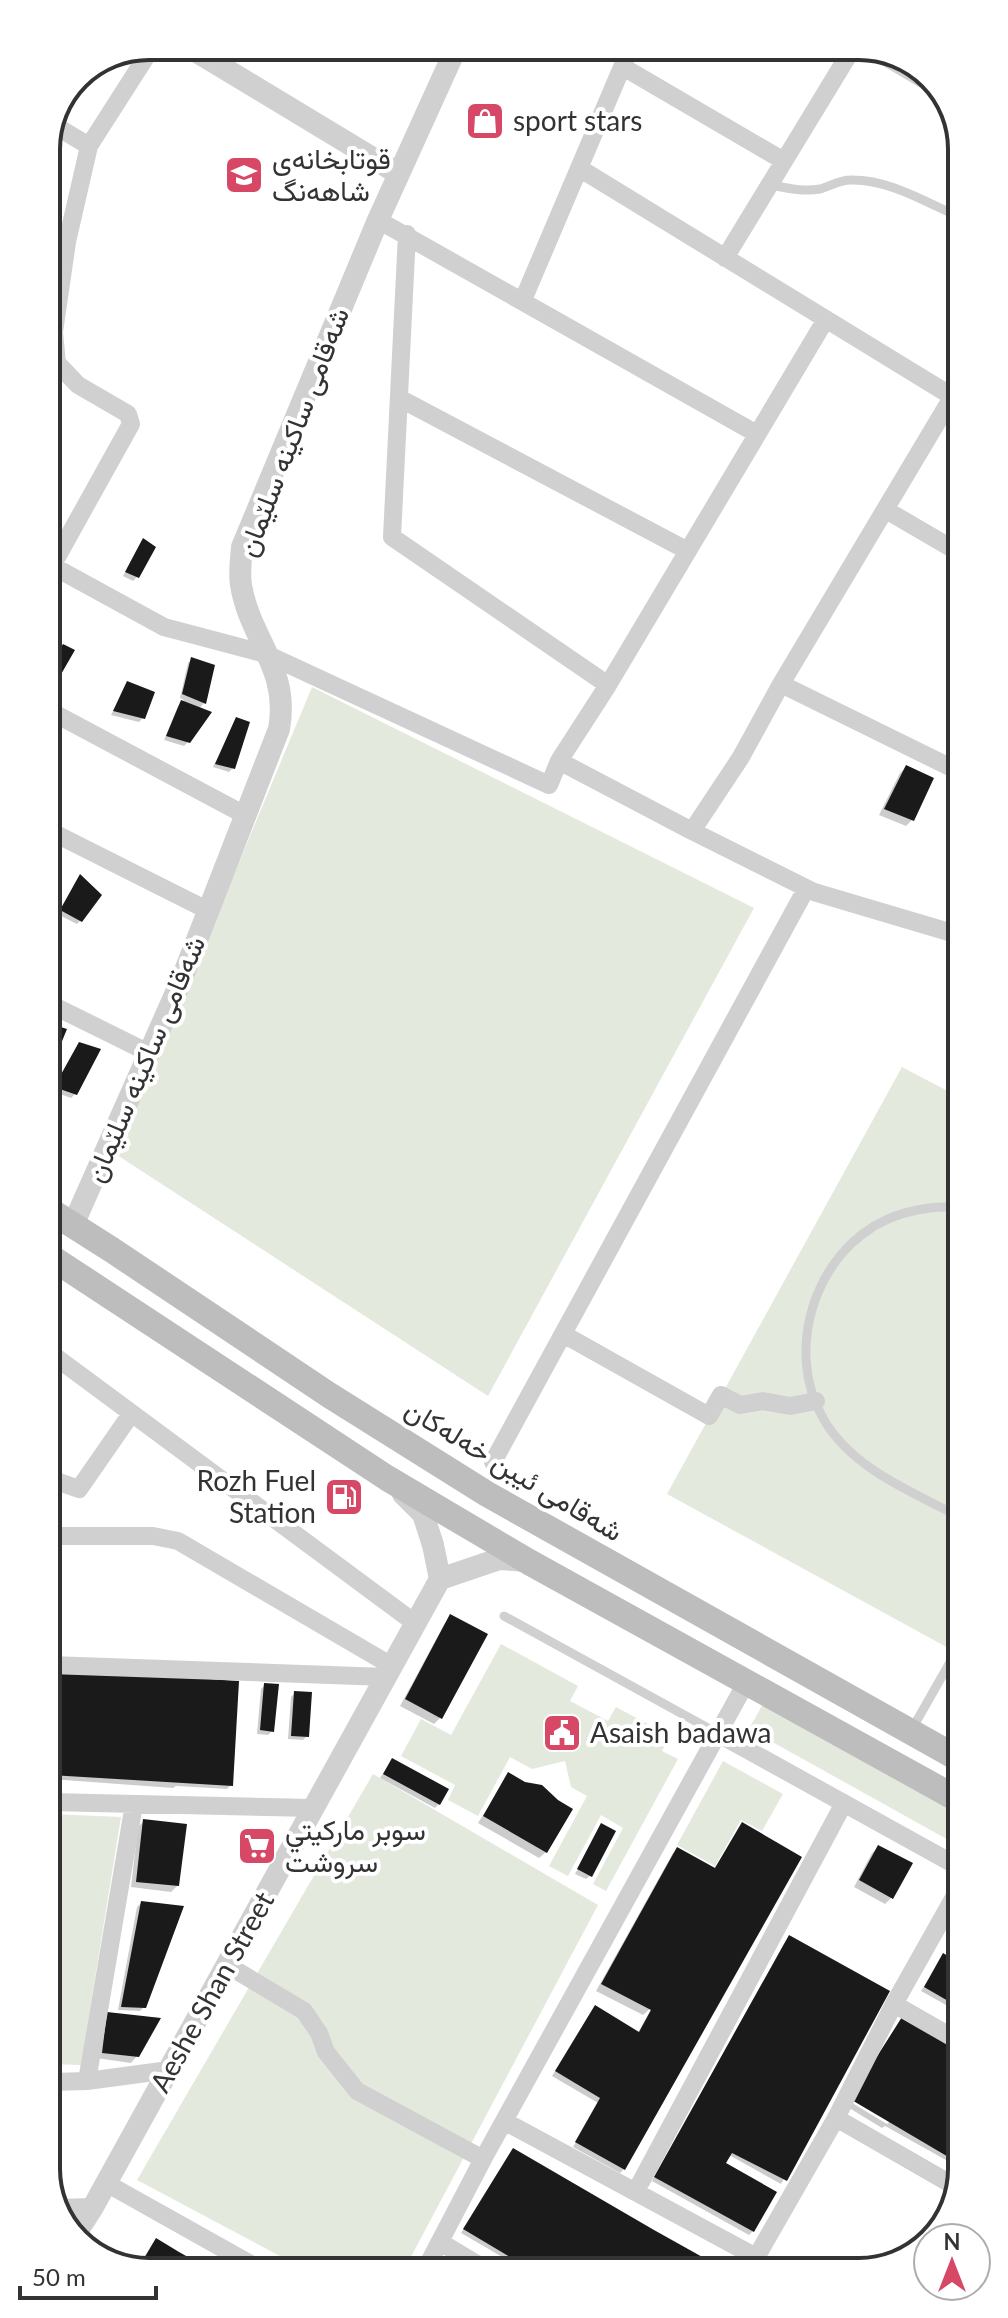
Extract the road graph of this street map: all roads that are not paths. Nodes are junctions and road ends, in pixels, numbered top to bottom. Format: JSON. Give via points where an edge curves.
{"nodes":[{"id":1,"x":210,"y":60,"type":"edge"},
{"id":2,"x":451,"y":60,"type":"edge"},
{"id":3,"x":626,"y":60,"type":"edge"},
{"id":4,"x":845,"y":60,"type":"edge"},
{"id":5,"x":144,"y":61,"type":"edge"},
{"id":6,"x":623,"y":67,"type":"junction"},
{"id":7,"x":62,"y":130,"type":"edge"},
{"id":8,"x":89,"y":146,"type":"junction"},
{"id":9,"x":784,"y":161,"type":"junction"},
{"id":10,"x":579,"y":168,"type":"junction"},
{"id":11,"x":399,"y":174,"type":"junction"},
{"id":12,"x":770,"y":185,"type":"junction"},
{"id":13,"x":948,"y":212,"type":"edge"},
{"id":14,"x":378,"y":220,"type":"junction"},
{"id":15,"x":407,"y":234,"type":"junction"},
{"id":16,"x":725,"y":258,"type":"junction"},
{"id":17,"x":60,"y":269,"type":"edge"},
{"id":18,"x":523,"y":300,"type":"junction"},
{"id":19,"x":826,"y":319,"type":"junction"},
{"id":20,"x":60,"y":366,"type":"edge"},
{"id":21,"x":948,"y":389,"type":"edge"},
{"id":22,"x":399,"y":398,"type":"junction"},
{"id":23,"x":948,"y":405,"type":"edge"},
{"id":24,"x":757,"y":434,"type":"junction"},
{"id":25,"x":886,"y":510,"type":"junction"},
{"id":26,"x":60,"y":546,"type":"edge"},
{"id":27,"x":948,"y":546,"type":"edge"},
{"id":28,"x":688,"y":551,"type":"junction"},
{"id":29,"x":60,"y":571,"type":"edge"},
{"id":30,"x":266,"y":654,"type":"junction"},
{"id":31,"x":781,"y":684,"type":"junction"},
{"id":32,"x":608,"y":685,"type":"junction"},
{"id":33,"x":60,"y":716,"type":"edge"},
{"id":34,"x":559,"y":761,"type":"junction"},
{"id":35,"x":948,"y":766,"type":"edge"},
{"id":36,"x":245,"y":815,"type":"junction"},
{"id":37,"x":692,"y":831,"type":"junction"},
{"id":38,"x":60,"y":836,"type":"edge"},
{"id":39,"x":806,"y":889,"type":"junction"},
{"id":40,"x":209,"y":911,"type":"junction"},
{"id":41,"x":948,"y":932,"type":"edge"},
{"id":42,"x":60,"y":1009,"type":"edge"},
{"id":43,"x":149,"y":1053,"type":"junction"},
{"id":44,"x":948,"y":1207,"type":"edge"},
{"id":45,"x":60,"y":1217,"type":"edge"},
{"id":46,"x":73,"y":1225,"type":"junction"},
{"id":47,"x":60,"y":1263,"type":"edge"},
{"id":48,"x":563,"y":1334,"type":"junction"},
{"id":49,"x":60,"y":1360,"type":"edge"},
{"id":50,"x":329,"y":1395,"type":"junction"},
{"id":51,"x":816,"y":1401,"type":"junction"},
{"id":52,"x":131,"y":1414,"type":"junction"},
{"id":53,"x":304,"y":1425,"type":"junction"},
{"id":54,"x":493,"y":1462,"type":"dead end"},
{"id":55,"x":387,"y":1478,"type":"junction"},
{"id":56,"x":60,"y":1482,"type":"edge"},
{"id":57,"x":948,"y":1511,"type":"edge"},
{"id":58,"x":60,"y":1536,"type":"edge"},
{"id":59,"x":602,"y":1560,"type":"junction"},
{"id":60,"x":529,"y":1562,"type":"junction"},
{"id":61,"x":440,"y":1579,"type":"junction"},
{"id":62,"x":585,"y":1591,"type":"junction"},
{"id":63,"x":504,"y":1616,"type":"dead end"},
{"id":64,"x":415,"y":1623,"type":"junction"},
{"id":65,"x":60,"y":1665,"type":"edge"},
{"id":66,"x":948,"y":1666,"type":"edge"},
{"id":67,"x":389,"y":1671,"type":"junction"},
{"id":68,"x":747,"y":1681,"type":"junction"},
{"id":69,"x":910,"y":1732,"type":"junction"},
{"id":70,"x":717,"y":1733,"type":"junction"},
{"id":71,"x":948,"y":1753,"type":"edge"},
{"id":72,"x":948,"y":1794,"type":"edge"},
{"id":73,"x":60,"y":1802,"type":"edge"},
{"id":74,"x":844,"y":1803,"type":"junction"},
{"id":75,"x":134,"y":1804,"type":"junction"},
{"id":76,"x":313,"y":1808,"type":"junction"},
{"id":77,"x":948,"y":1861,"type":"edge"},
{"id":78,"x":948,"y":1908,"type":"edge"},
{"id":79,"x":227,"y":1965,"type":"junction"},
{"id":80,"x":894,"y":2004,"type":"junction"},
{"id":81,"x":948,"y":2035,"type":"edge"},
{"id":82,"x":169,"y":2070,"type":"junction"},
{"id":83,"x":87,"y":2081,"type":"junction"},
{"id":84,"x":60,"y":2082,"type":"edge"},
{"id":85,"x":836,"y":2118,"type":"junction"},
{"id":86,"x":504,"y":2121,"type":"junction"},
{"id":87,"x":483,"y":2159,"type":"junction"},
{"id":88,"x":947,"y":2182,"type":"edge"},
{"id":89,"x":106,"y":2183,"type":"junction"},
{"id":90,"x":636,"y":2191,"type":"junction"},
{"id":91,"x":93,"y":2207,"type":"junction"},
{"id":92,"x":69,"y":2208,"type":"edge"},
{"id":93,"x":81,"y":2226,"type":"edge"},
{"id":94,"x":440,"y":2242,"type":"junction"},
{"id":95,"x":240,"y":2258,"type":"edge"},
{"id":96,"x":431,"y":2258,"type":"edge"},
{"id":97,"x":467,"y":2258,"type":"edge"},
{"id":98,"x":746,"y":2258,"type":"edge"},
{"id":99,"x":755,"y":2258,"type":"edge"}],
"edges":[{"from":1,"to":11,"type":"street"},
{"from":2,"to":11,"type":"street","name":"شەقامی ساکینە سلێمان"},
{"from":3,"to":6,"type":"street"},
{"from":4,"to":9,"type":"street"},
{"from":5,"to":8,"type":"street"},
{"from":6,"to":9,"type":"street"},
{"from":6,"to":10,"type":"street"},
{"from":7,"to":8,"type":"street"},
{"from":8,"to":17,"type":"street"},
{"from":9,"to":12,"type":"street"},
{"from":10,"to":16,"type":"street"},
{"from":10,"to":18,"type":"street"},
{"from":11,"to":14,"type":"street","name":"شەقامی ساکینە سلێمان"},
{"from":12,"to":13,"type":"lane","via":[[802,190],[866,181]]},
{"from":12,"to":16,"type":"street"},
{"from":14,"to":15,"type":"street"},
{"from":14,"to":30,"type":"street","name":"شەقامی ساکینە سلێمان","via":[[242,547],[241,585]]},
{"from":15,"to":18,"type":"street"},
{"from":15,"to":22,"type":"street"},
{"from":16,"to":19,"type":"street"},
{"from":18,"to":24,"type":"street"},
{"from":19,"to":21,"type":"street"},
{"from":19,"to":24,"type":"street"},
{"from":20,"to":26,"type":"street","via":[[78,385],[128,414],[131,424]]},
{"from":22,"to":28,"type":"street"},
{"from":22,"to":32,"type":"street","via":[[392,537]]},
{"from":23,"to":25,"type":"street"},
{"from":24,"to":28,"type":"street"},
{"from":25,"to":27,"type":"street"},
{"from":25,"to":31,"type":"street"},
{"from":28,"to":32,"type":"street"},
{"from":29,"to":30,"type":"street","via":[[164,627]]},
{"from":30,"to":34,"type":"street","via":[[549,785]]},
{"from":30,"to":36,"type":"street","name":"شەقامی ساکینە سلێمان","via":[[279,682],[282,714]]},
{"from":31,"to":35,"type":"street"},
{"from":31,"to":37,"type":"street"},
{"from":32,"to":34,"type":"street"},
{"from":33,"to":36,"type":"street"},
{"from":34,"to":37,"type":"street"},
{"from":36,"to":40,"type":"street","name":"شەقامی ساکینە سلێمان"},
{"from":37,"to":39,"type":"street"},
{"from":38,"to":40,"type":"street"},
{"from":39,"to":41,"type":"street"},
{"from":39,"to":48,"type":"street"},
{"from":40,"to":43,"type":"street","name":"شەقامی ساکینە سلێمان"},
{"from":42,"to":43,"type":"street"},
{"from":43,"to":46,"type":"street","name":"شەقامی ساکینە سلێمان"},
{"from":44,"to":51,"type":"lane","via":[[888,1219],[849,1246],[821,1283],[806,1328],[807,1375]]},
{"from":45,"to":46,"type":"main road","name":"شەقامی ئیبن خەلەکان"},
{"from":46,"to":50,"type":"main road","name":"شەقامی ئیبن خەلەکان"},
{"from":47,"to":53,"type":"main road"},
{"from":48,"to":51,"type":"street","via":[[709,1416],[721,1395],[740,1405]]},
{"from":48,"to":54,"type":"street"},
{"from":49,"to":52,"type":"street"},
{"from":50,"to":53,"type":"main road"},
{"from":50,"to":59,"type":"main road","name":"شەقامی ئیبن خەلەکان"},
{"from":51,"to":57,"type":"lane","via":[[823,1419],[853,1456]]},
{"from":52,"to":56,"type":"street","via":[[79,1489]]},
{"from":52,"to":64,"type":"street"},
{"from":53,"to":55,"type":"main road"},
{"from":55,"to":60,"type":"main road"},
{"from":55,"to":61,"type":"street","via":[[423,1514]]},
{"from":58,"to":67,"type":"street","via":[[178,1541]]},
{"from":59,"to":62,"type":"main road"},
{"from":59,"to":69,"type":"main road","name":"شەقامی ئیبن خەلەکان"},
{"from":60,"to":61,"type":"street","via":[[499,1559]]},
{"from":60,"to":62,"type":"main road"},
{"from":61,"to":64,"type":"street","name":"Aeshe Shan Street"},
{"from":62,"to":68,"type":"main road"},
{"from":63,"to":70,"type":"lane"},
{"from":64,"to":67,"type":"street","name":"Aeshe Shan Street"},
{"from":65,"to":67,"type":"street"},
{"from":66,"to":69,"type":"lane"},
{"from":67,"to":76,"type":"street","name":"Aeshe Shan Street"},
{"from":68,"to":70,"type":"street"},
{"from":68,"to":72,"type":"main road"},
{"from":69,"to":71,"type":"main road","name":"شەقامی ئیبن خەلەکان"},
{"from":70,"to":74,"type":"street"},
{"from":70,"to":86,"type":"street"},
{"from":73,"to":75,"type":"street"},
{"from":74,"to":77,"type":"street"},
{"from":74,"to":90,"type":"street"},
{"from":75,"to":76,"type":"street"},
{"from":75,"to":83,"type":"street"},
{"from":76,"to":79,"type":"street","name":"Aeshe Shan Street"},
{"from":78,"to":80,"type":"street"},
{"from":79,"to":82,"type":"street","name":"Aeshe Shan Street"},
{"from":79,"to":87,"type":"street","via":[[304,2011],[326,2052],[357,2091]]},
{"from":80,"to":81,"type":"street"},
{"from":80,"to":85,"type":"street"},
{"from":82,"to":83,"type":"street"},
{"from":82,"to":89,"type":"street","name":"Aeshe Shan Street"},
{"from":83,"to":84,"type":"street"},
{"from":85,"to":88,"type":"street"},
{"from":85,"to":99,"type":"street"},
{"from":86,"to":87,"type":"street"},
{"from":86,"to":90,"type":"street"},
{"from":87,"to":94,"type":"street"},
{"from":89,"to":91,"type":"street","name":"Aeshe Shan Street"},
{"from":89,"to":95,"type":"street"},
{"from":90,"to":98,"type":"street"},
{"from":91,"to":92,"type":"street"},
{"from":91,"to":93,"type":"street","name":"Aeshe Shan Street"},
{"from":94,"to":96,"type":"street"},
{"from":94,"to":97,"type":"street"}]}
